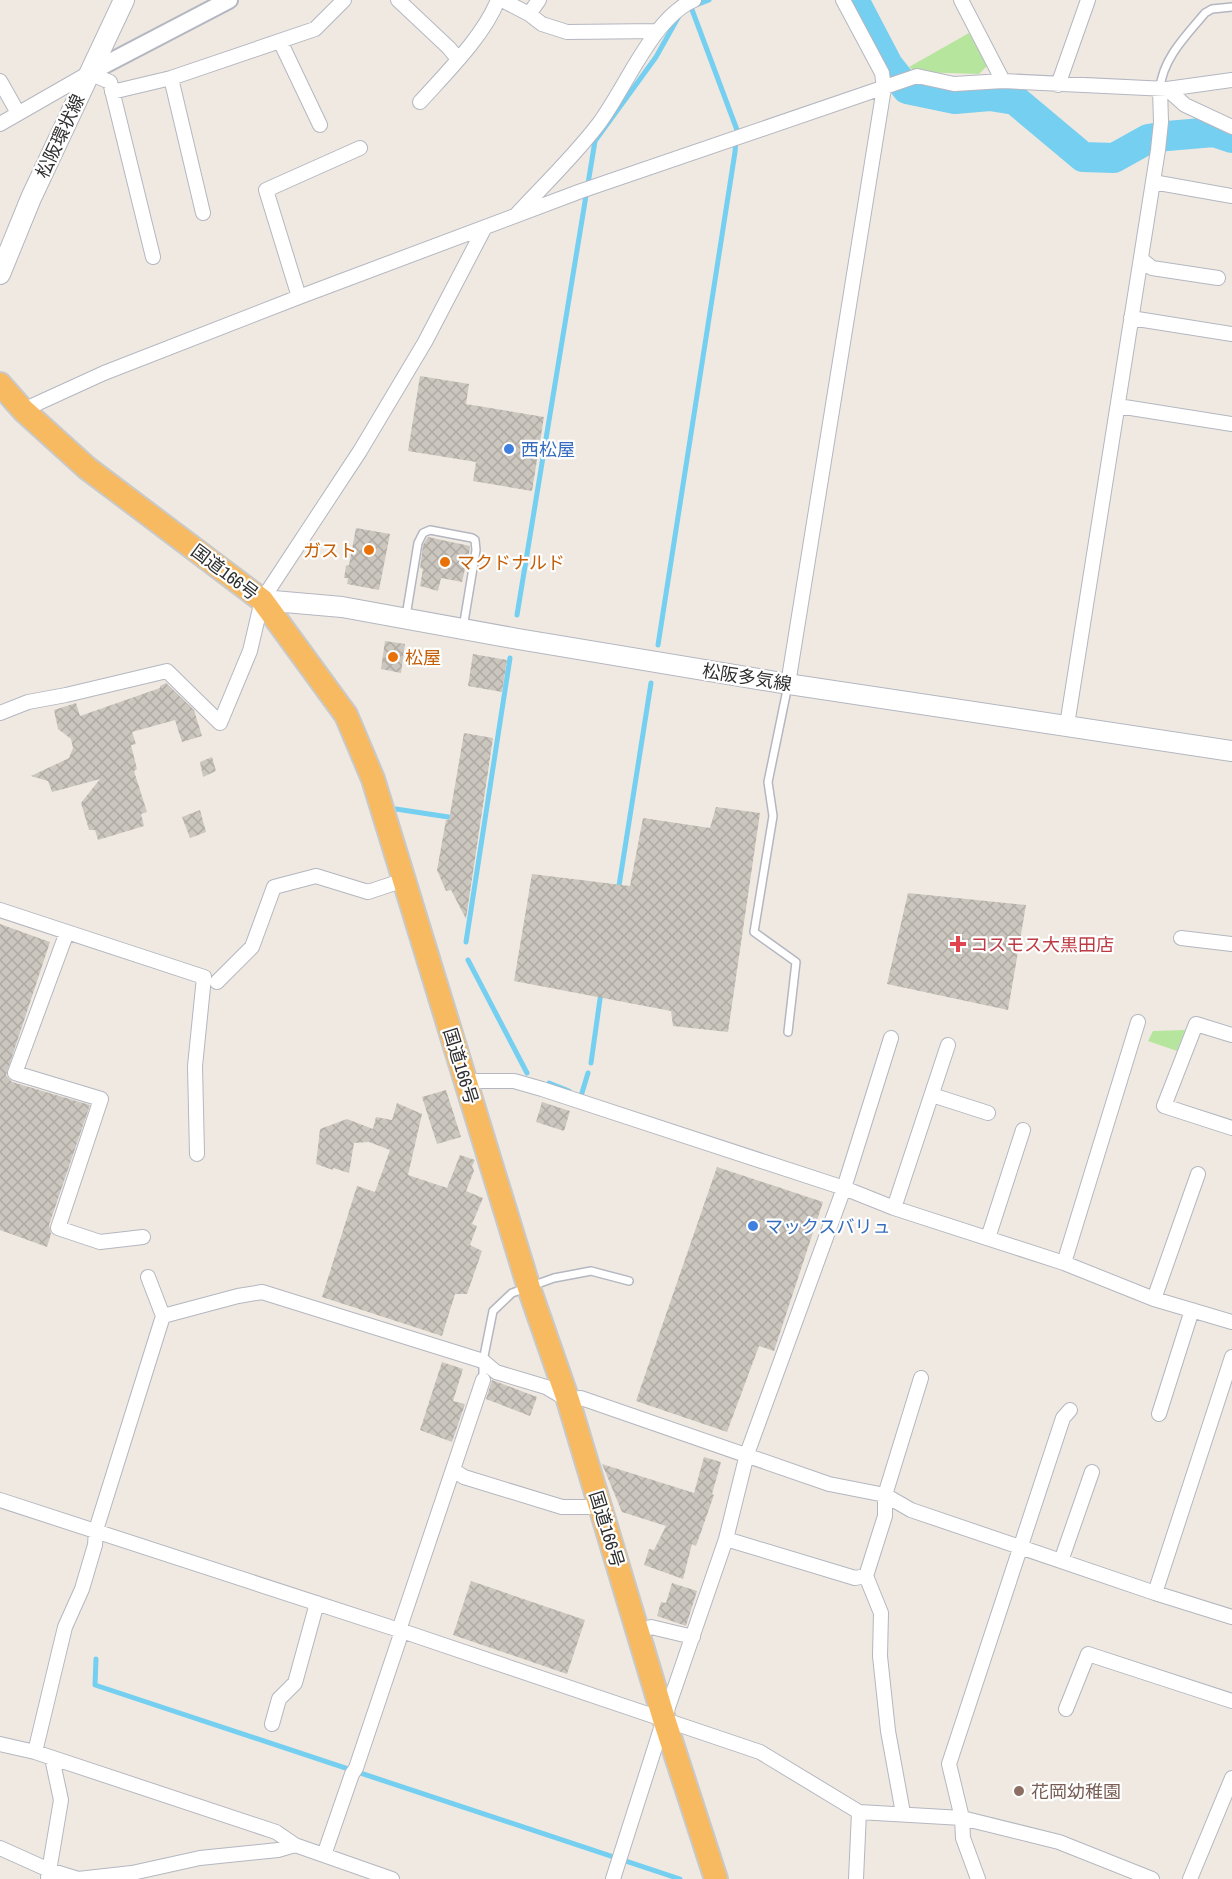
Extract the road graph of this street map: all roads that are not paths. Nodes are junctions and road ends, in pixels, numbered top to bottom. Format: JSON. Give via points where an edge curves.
{"nodes":[{"id":1,"x":124,"y":0,"type":"edge"},
{"id":2,"x":229,"y":0,"type":"edge"},
{"id":3,"x":344,"y":0,"type":"edge"},
{"id":4,"x":398,"y":0,"type":"edge"},
{"id":5,"x":500,"y":0,"type":"edge"},
{"id":6,"x":539,"y":0,"type":"edge"},
{"id":7,"x":694,"y":0,"type":"edge"},
{"id":8,"x":843,"y":0,"type":"edge"},
{"id":9,"x":961,"y":0,"type":"edge"},
{"id":10,"x":1088,"y":0,"type":"edge"},
{"id":11,"x":1232,"y":7,"type":"edge"},
{"id":12,"x":529,"y":14,"type":"junction"},
{"id":13,"x":658,"y":31,"type":"junction"},
{"id":14,"x":280,"y":41,"type":"junction"},
{"id":15,"x":458,"y":59,"type":"junction"},
{"id":16,"x":89,"y":73,"type":"junction"},
{"id":17,"x":171,"y":78,"type":"junction"},
{"id":18,"x":1232,"y":80,"type":"edge"},
{"id":19,"x":0,"y":81,"type":"edge"},
{"id":20,"x":1003,"y":81,"type":"junction"},
{"id":21,"x":1058,"y":85,"type":"junction"},
{"id":22,"x":886,"y":87,"type":"junction"},
{"id":23,"x":1163,"y":88,"type":"junction"},
{"id":24,"x":112,"y":92,"type":"junction"},
{"id":25,"x":420,"y":102,"type":"dead end"},
{"id":26,"x":18,"y":113,"type":"junction"},
{"id":27,"x":0,"y":124,"type":"edge"},
{"id":28,"x":320,"y":126,"type":"dead end"},
{"id":29,"x":1232,"y":127,"type":"edge"},
{"id":30,"x":360,"y":148,"type":"dead end"},
{"id":31,"x":1153,"y":182,"type":"junction"},
{"id":32,"x":1232,"y":196,"type":"edge"},
{"id":33,"x":203,"y":213,"type":"dead end"},
{"id":34,"x":516,"y":216,"type":"junction"},
{"id":35,"x":485,"y":227,"type":"junction"},
{"id":36,"x":153,"y":257,"type":"dead end"},
{"id":37,"x":1141,"y":259,"type":"junction"},
{"id":38,"x":0,"y":274,"type":"edge"},
{"id":39,"x":1218,"y":278,"type":"dead end"},
{"id":40,"x":299,"y":297,"type":"junction"},
{"id":41,"x":1131,"y":318,"type":"junction"},
{"id":42,"x":1232,"y":334,"type":"edge"},
{"id":43,"x":0,"y":384,"type":"edge"},
{"id":44,"x":1118,"y":406,"type":"junction"},
{"id":45,"x":23,"y":410,"type":"junction"},
{"id":46,"x":1232,"y":424,"type":"edge"},
{"id":47,"x":262,"y":600,"type":"junction"},
{"id":48,"x":406,"y":619,"type":"junction"},
{"id":49,"x":462,"y":629,"type":"junction"},
{"id":50,"x":788,"y":684,"type":"junction"},
{"id":51,"x":0,"y":713,"type":"edge"},
{"id":52,"x":1066,"y":725,"type":"junction"},
{"id":53,"x":1232,"y":751,"type":"edge"},
{"id":54,"x":404,"y":880,"type":"junction"},
{"id":55,"x":0,"y":910,"type":"edge"},
{"id":56,"x":67,"y":932,"type":"junction"},
{"id":57,"x":1181,"y":938,"type":"dead end"},
{"id":58,"x":1232,"y":944,"type":"edge"},
{"id":59,"x":217,"y":982,"type":"dead end"},
{"id":60,"x":1138,"y":1022,"type":"dead end"},
{"id":61,"x":789,"y":1032,"type":"dead end"},
{"id":62,"x":1232,"y":1035,"type":"edge"},
{"id":63,"x":891,"y":1038,"type":"dead end"},
{"id":64,"x":948,"y":1046,"type":"dead end"},
{"id":65,"x":466,"y":1081,"type":"junction"},
{"id":66,"x":932,"y":1095,"type":"junction"},
{"id":67,"x":988,"y":1113,"type":"dead end"},
{"id":68,"x":1232,"y":1128,"type":"edge"},
{"id":69,"x":1023,"y":1130,"type":"dead end"},
{"id":70,"x":197,"y":1154,"type":"dead end"},
{"id":71,"x":1198,"y":1174,"type":"dead end"},
{"id":72,"x":844,"y":1188,"type":"junction"},
{"id":73,"x":894,"y":1208,"type":"junction"},
{"id":74,"x":143,"y":1238,"type":"dead end"},
{"id":75,"x":988,"y":1238,"type":"junction"},
{"id":76,"x":1064,"y":1263,"type":"junction"},
{"id":77,"x":148,"y":1277,"type":"dead end"},
{"id":78,"x":629,"y":1281,"type":"dead end"},
{"id":79,"x":529,"y":1288,"type":"junction"},
{"id":80,"x":1154,"y":1299,"type":"junction"},
{"id":81,"x":1192,"y":1310,"type":"junction"},
{"id":82,"x":163,"y":1316,"type":"junction"},
{"id":83,"x":1232,"y":1322,"type":"edge"},
{"id":84,"x":1232,"y":1357,"type":"edge"},
{"id":85,"x":483,"y":1360,"type":"junction"},
{"id":86,"x":921,"y":1378,"type":"dead end"},
{"id":87,"x":483,"y":1380,"type":"joint"},
{"id":88,"x":568,"y":1401,"type":"junction"},
{"id":89,"x":1070,"y":1410,"type":"dead end"},
{"id":90,"x":1159,"y":1414,"type":"dead end"},
{"id":91,"x":747,"y":1454,"type":"junction"},
{"id":92,"x":453,"y":1470,"type":"junction"},
{"id":93,"x":1092,"y":1472,"type":"dead end"},
{"id":94,"x":885,"y":1495,"type":"junction"},
{"id":95,"x":0,"y":1500,"type":"edge"},
{"id":96,"x":600,"y":1507,"type":"junction"},
{"id":97,"x":96,"y":1530,"type":"junction"},
{"id":98,"x":726,"y":1539,"type":"junction"},
{"id":99,"x":1021,"y":1548,"type":"junction"},
{"id":100,"x":1061,"y":1561,"type":"junction"},
{"id":101,"x":866,"y":1576,"type":"junction"},
{"id":102,"x":1155,"y":1593,"type":"junction"},
{"id":103,"x":317,"y":1603,"type":"junction"},
{"id":104,"x":1232,"y":1617,"type":"edge"},
{"id":105,"x":401,"y":1630,"type":"junction"},
{"id":106,"x":638,"y":1632,"type":"junction"},
{"id":107,"x":693,"y":1637,"type":"junction"},
{"id":108,"x":1232,"y":1701,"type":"edge"},
{"id":109,"x":1066,"y":1709,"type":"dead end"},
{"id":110,"x":664,"y":1719,"type":"junction"},
{"id":111,"x":272,"y":1724,"type":"dead end"},
{"id":112,"x":0,"y":1744,"type":"edge"},
{"id":113,"x":35,"y":1752,"type":"junction"},
{"id":114,"x":52,"y":1758,"type":"junction"},
{"id":115,"x":1232,"y":1779,"type":"edge"},
{"id":116,"x":859,"y":1812,"type":"junction"},
{"id":117,"x":903,"y":1814,"type":"junction"},
{"id":118,"x":962,"y":1818,"type":"junction"},
{"id":119,"x":295,"y":1845,"type":"junction"},
{"id":120,"x":0,"y":1848,"type":"edge"},
{"id":121,"x":324,"y":1855,"type":"junction"},
{"id":122,"x":49,"y":1875,"type":"edge"},
{"id":123,"x":392,"y":1879,"type":"edge"},
{"id":124,"x":613,"y":1879,"type":"edge"},
{"id":125,"x":716,"y":1879,"type":"edge"},
{"id":126,"x":856,"y":1879,"type":"edge"},
{"id":127,"x":978,"y":1879,"type":"edge"},
{"id":128,"x":1152,"y":1879,"type":"edge"},
{"id":129,"x":1190,"y":1879,"type":"edge"}],
"edges":[{"from":1,"to":16,"type":"main road","name":"松阪環状線"},
{"from":2,"to":16,"type":"street"},
{"from":3,"to":14,"type":"street","via":[[315,29]]},
{"from":4,"to":15,"type":"street"},
{"from":5,"to":12,"type":"street"},
{"from":5,"to":15,"type":"street"},
{"from":6,"to":12,"type":"street"},
{"from":7,"to":13,"type":"street","via":[[682,5]]},
{"from":8,"to":22,"type":"street"},
{"from":9,"to":20,"type":"street"},
{"from":10,"to":21,"type":"street"},
{"from":11,"to":23,"type":"lane","via":[[1205,13],[1172,54],[1162,74]]},
{"from":12,"to":13,"type":"street","via":[[542,24],[567,32]]},
{"from":13,"to":34,"type":"street","via":[[598,125]]},
{"from":14,"to":17,"type":"street"},
{"from":14,"to":28,"type":"street"},
{"from":15,"to":25,"type":"street"},
{"from":16,"to":24,"type":"street","via":[[110,82]]},
{"from":16,"to":26,"type":"street"},
{"from":16,"to":38,"type":"main road","name":"松阪環状線"},
{"from":17,"to":24,"type":"street"},
{"from":17,"to":33,"type":"street"},
{"from":18,"to":23,"type":"street"},
{"from":19,"to":26,"type":"street"},
{"from":20,"to":21,"type":"street"},
{"from":20,"to":22,"type":"street","via":[[954,84],[917,76]]},
{"from":21,"to":23,"type":"street"},
{"from":22,"to":34,"type":"street"},
{"from":22,"to":50,"type":"street"},
{"from":23,"to":29,"type":"street","via":[[1185,105]]},
{"from":23,"to":31,"type":"street"},
{"from":24,"to":36,"type":"street"},
{"from":26,"to":27,"type":"street"},
{"from":30,"to":40,"type":"street","via":[[266,190]]},
{"from":31,"to":32,"type":"street"},
{"from":31,"to":37,"type":"street"},
{"from":34,"to":35,"type":"street"},
{"from":35,"to":40,"type":"street"},
{"from":35,"to":47,"type":"street","via":[[425,342],[360,451]]},
{"from":37,"to":39,"type":"street","via":[[1152,268]]},
{"from":37,"to":41,"type":"street"},
{"from":40,"to":45,"type":"street","via":[[104,373]]},
{"from":41,"to":42,"type":"street"},
{"from":41,"to":44,"type":"street"},
{"from":43,"to":45,"type":"highway","name":"国道166号"},
{"from":44,"to":46,"type":"street"},
{"from":44,"to":52,"type":"street"},
{"from":45,"to":47,"type":"highway","name":"国道166号","via":[[87,468]]},
{"from":47,"to":48,"type":"main road","name":"松阪多気線","via":[[342,607]]},
{"from":47,"to":51,"type":"street","via":[[250,651],[220,723],[167,671],[28,702]]},
{"from":47,"to":54,"type":"highway","name":"国道166号","via":[[346,715],[373,779]]},
{"from":48,"to":49,"type":"main road","name":"松阪多気線"},
{"from":48,"to":49,"type":"lane","via":[[418,543],[429,530],[475,540]]},
{"from":49,"to":50,"type":"main road","name":"松阪多気線"},
{"from":50,"to":52,"type":"main road","name":"松阪多気線"},
{"from":50,"to":61,"type":"lane","via":[[768,782],[773,816],[754,932],[796,963]]},
{"from":52,"to":53,"type":"main road","name":"松阪多気線"},
{"from":54,"to":59,"type":"street","via":[[368,892],[316,876],[274,887],[252,947]]},
{"from":54,"to":65,"type":"highway","name":"国道166号"},
{"from":55,"to":56,"type":"street"},
{"from":56,"to":70,"type":"street","via":[[204,977],[195,1066]]},
{"from":56,"to":74,"type":"street","via":[[15,1073],[101,1099],[58,1228],[100,1242]]},
{"from":57,"to":58,"type":"street"},
{"from":60,"to":76,"type":"street"},
{"from":62,"to":68,"type":"street","via":[[1196,1024],[1164,1106]]},
{"from":63,"to":72,"type":"street"},
{"from":64,"to":66,"type":"street"},
{"from":65,"to":72,"type":"street","via":[[514,1081],[533,1086]]},
{"from":65,"to":79,"type":"highway","name":"国道166号"},
{"from":66,"to":67,"type":"street"},
{"from":66,"to":73,"type":"street"},
{"from":69,"to":75,"type":"street"},
{"from":71,"to":80,"type":"street"},
{"from":72,"to":73,"type":"street"},
{"from":72,"to":91,"type":"street"},
{"from":73,"to":75,"type":"street"},
{"from":75,"to":76,"type":"street"},
{"from":76,"to":80,"type":"street"},
{"from":77,"to":82,"type":"street"},
{"from":78,"to":79,"type":"lane","via":[[591,1270]]},
{"from":79,"to":85,"type":"lane","via":[[512,1293],[493,1311]]},
{"from":79,"to":88,"type":"highway","name":"国道166号"},
{"from":80,"to":81,"type":"street"},
{"from":81,"to":83,"type":"street"},
{"from":81,"to":90,"type":"street"},
{"from":82,"to":85,"type":"street","via":[[262,1292]]},
{"from":82,"to":97,"type":"street"},
{"from":84,"to":102,"type":"street"},
{"from":85,"to":87,"type":"lane"},
{"from":85,"to":88,"type":"street","via":[[496,1372],[546,1387]]},
{"from":86,"to":94,"type":"street"},
{"from":87,"to":92,"type":"street"},
{"from":88,"to":91,"type":"street","via":[[581,1398]]},
{"from":88,"to":96,"type":"highway","name":"国道166号"},
{"from":89,"to":99,"type":"street","via":[[1063,1418]]},
{"from":91,"to":94,"type":"street","via":[[829,1484]]},
{"from":91,"to":98,"type":"street"},
{"from":92,"to":96,"type":"street","via":[[464,1477],[562,1507]]},
{"from":92,"to":105,"type":"street"},
{"from":93,"to":100,"type":"street"},
{"from":94,"to":99,"type":"street","via":[[911,1510]]},
{"from":94,"to":101,"type":"street","via":[[885,1516]]},
{"from":95,"to":97,"type":"street"},
{"from":96,"to":106,"type":"highway","name":"国道166号"},
{"from":97,"to":103,"type":"street"},
{"from":97,"to":113,"type":"street","via":[[82,1589],[65,1627]]},
{"from":98,"to":101,"type":"street","via":[[855,1578]]},
{"from":98,"to":107,"type":"street"},
{"from":99,"to":100,"type":"street"},
{"from":99,"to":118,"type":"street","via":[[948,1764]]},
{"from":100,"to":102,"type":"street"},
{"from":101,"to":117,"type":"street","via":[[881,1613],[880,1656],[888,1731]]},
{"from":102,"to":104,"type":"street"},
{"from":103,"to":105,"type":"street"},
{"from":103,"to":111,"type":"street","via":[[295,1683],[279,1699]]},
{"from":105,"to":110,"type":"street"},
{"from":105,"to":121,"type":"street"},
{"from":106,"to":107,"type":"street","via":[[651,1627]]},
{"from":106,"to":110,"type":"highway","name":"国道166号"},
{"from":107,"to":110,"type":"street"},
{"from":108,"to":109,"type":"street","via":[[1088,1654]]},
{"from":110,"to":116,"type":"street","via":[[760,1752]]},
{"from":110,"to":124,"type":"street"},
{"from":110,"to":125,"type":"highway","name":"国道166号"},
{"from":112,"to":113,"type":"street"},
{"from":113,"to":114,"type":"street"},
{"from":114,"to":119,"type":"street","via":[[276,1832]]},
{"from":114,"to":122,"type":"street","via":[[61,1800]]},
{"from":115,"to":129,"type":"street"},
{"from":116,"to":117,"type":"street"},
{"from":116,"to":126,"type":"street"},
{"from":117,"to":118,"type":"street"},
{"from":118,"to":127,"type":"street","via":[[963,1838]]},
{"from":118,"to":128,"type":"street","via":[[1059,1842]]},
{"from":119,"to":121,"type":"street"},
{"from":119,"to":122,"type":"street","via":[[200,1858],[132,1873],[78,1879]]},
{"from":120,"to":122,"type":"street"},
{"from":121,"to":123,"type":"street"}]}
